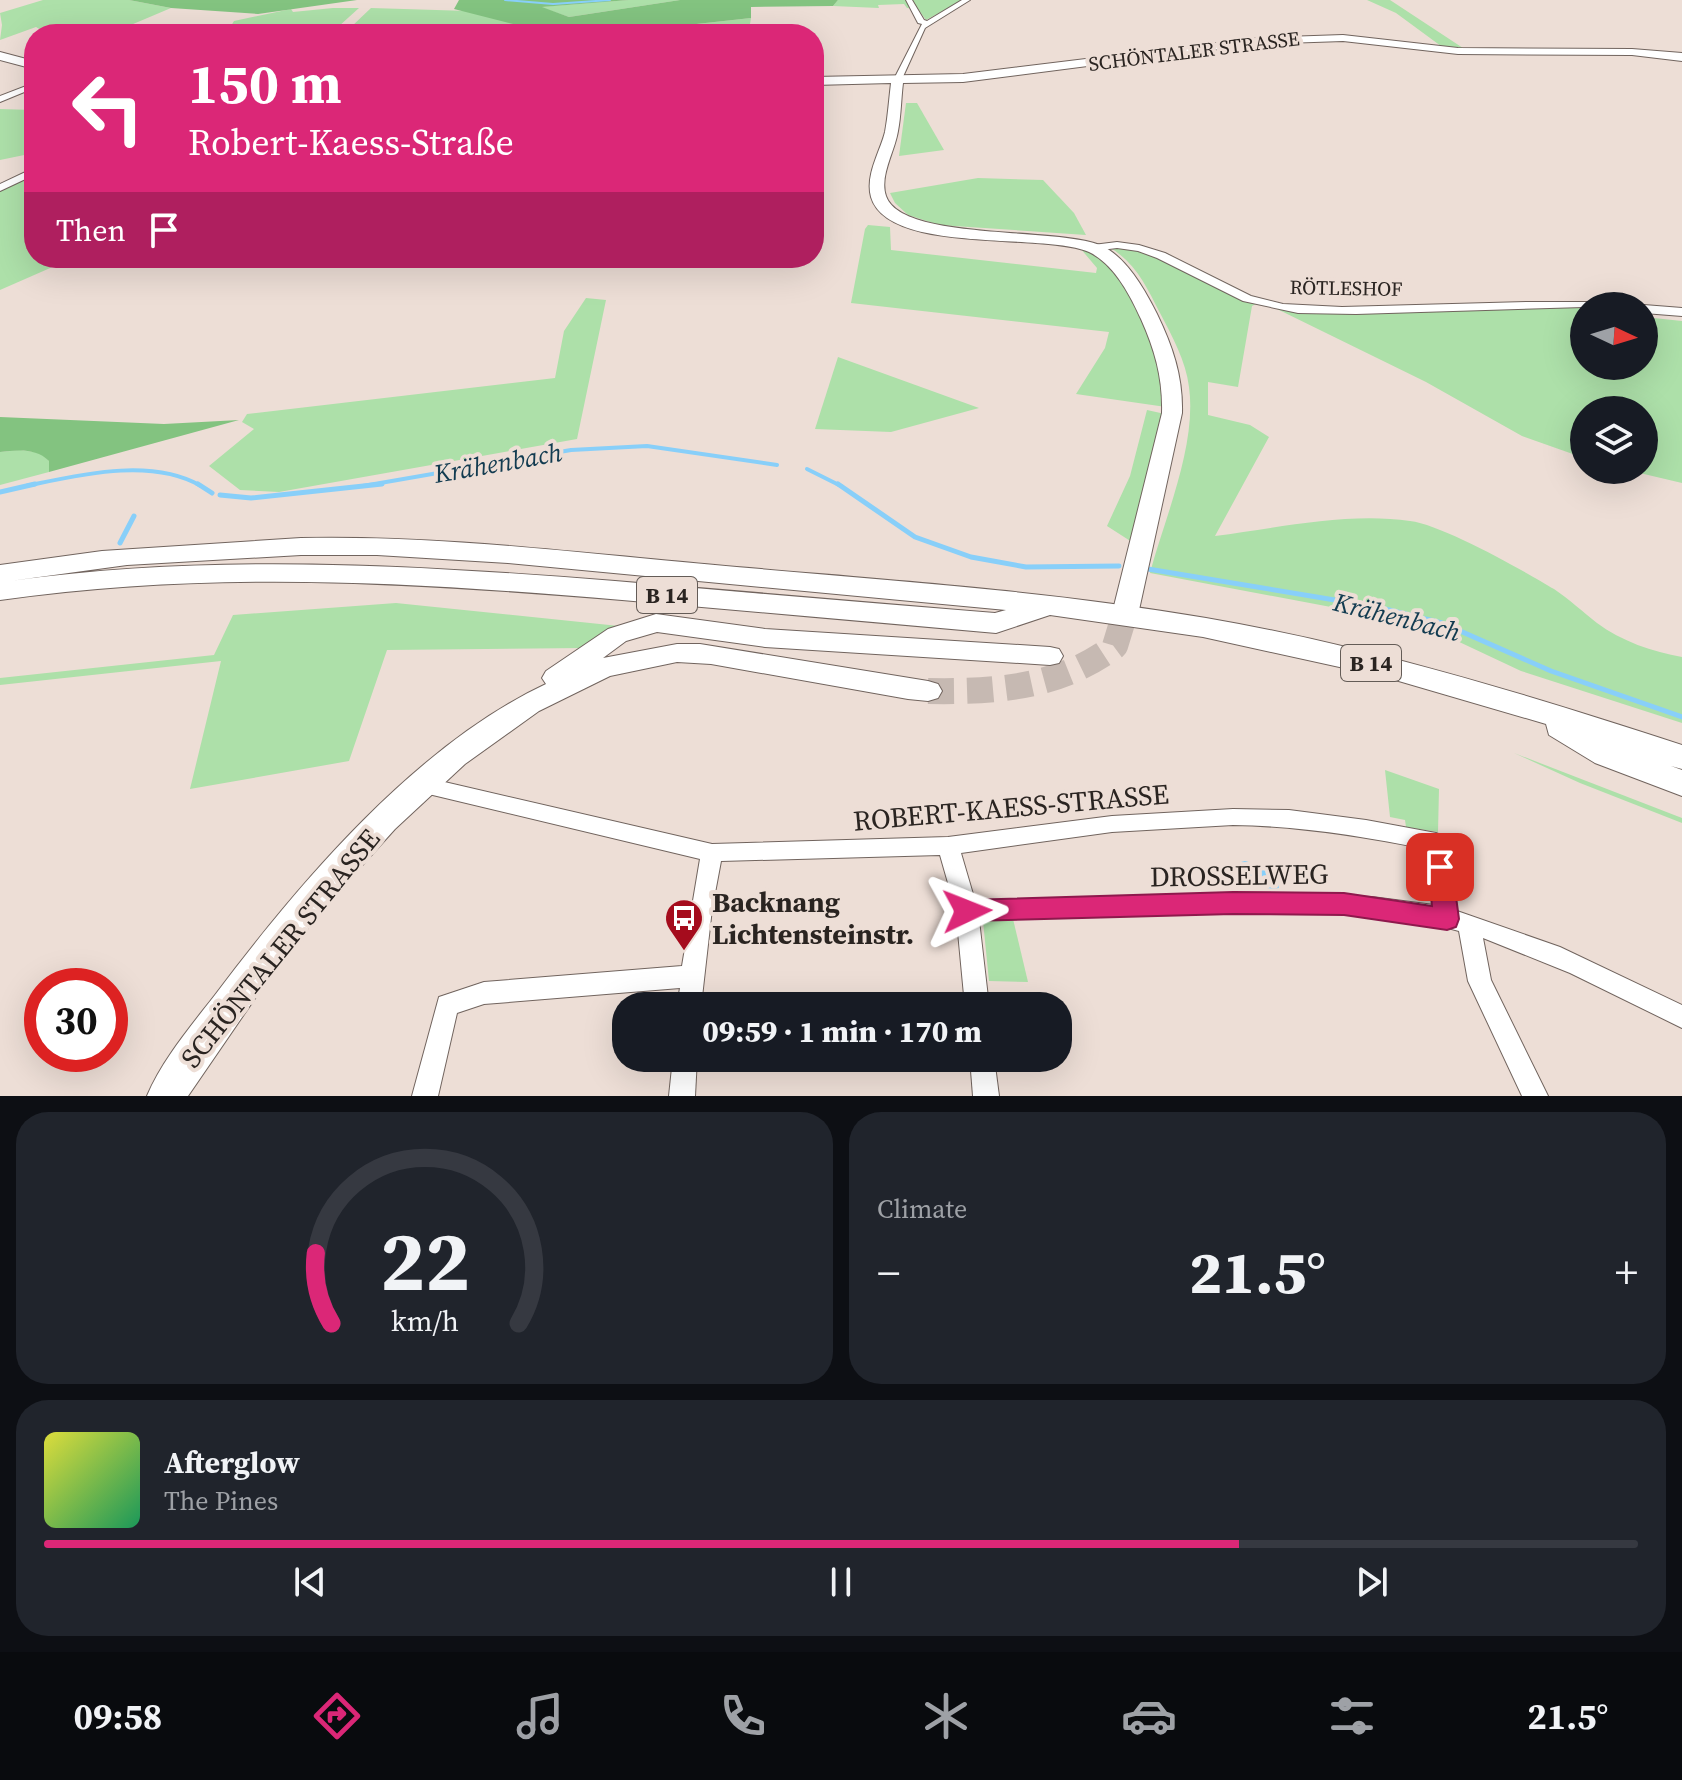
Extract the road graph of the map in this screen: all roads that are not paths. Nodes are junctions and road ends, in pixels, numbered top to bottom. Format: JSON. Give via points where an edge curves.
{"nodes":[{"id":1,"x":909,"y":0,"type":"edge"},
{"id":2,"x":967,"y":0,"type":"edge"},
{"id":3,"x":927,"y":23,"type":"junction"},
{"id":4,"x":0,"y":56,"type":"edge"},
{"id":5,"x":1682,"y":57,"type":"edge"},
{"id":6,"x":24,"y":62,"type":"edge"},
{"id":7,"x":824,"y":81,"type":"edge"},
{"id":8,"x":897,"y":81,"type":"junction"},
{"id":9,"x":24,"y":89,"type":"edge"},
{"id":10,"x":0,"y":99,"type":"edge"},
{"id":11,"x":24,"y":176,"type":"edge"},
{"id":12,"x":0,"y":188,"type":"edge"},
{"id":13,"x":1093,"y":248,"type":"junction"},
{"id":14,"x":1570,"y":307,"type":"edge"},
{"id":15,"x":1658,"y":310,"type":"edge"},
{"id":16,"x":1682,"y":312,"type":"edge"},
{"id":17,"x":0,"y":576,"type":"edge"},
{"id":18,"x":93,"y":579,"type":"junction"},
{"id":19,"x":0,"y":591,"type":"edge"},
{"id":20,"x":1129,"y":598,"type":"tunnel mouth"},
{"id":21,"x":1051,"y":606,"type":"junction"},
{"id":22,"x":1050,"y":656,"type":"dead end"},
{"id":23,"x":928,"y":691,"type":"tunnel mouth"},
{"id":24,"x":1512,"y":700,"type":"junction"},
{"id":25,"x":494,"y":727,"type":"junction"},
{"id":26,"x":1682,"y":757,"type":"edge"},
{"id":27,"x":1682,"y":783,"type":"edge"},
{"id":28,"x":423,"y":785,"type":"junction"},
{"id":29,"x":948,"y":846,"type":"junction"},
{"id":30,"x":712,"y":853,"type":"junction"},
{"id":31,"x":967,"y":911,"type":"junction"},
{"id":32,"x":1458,"y":921,"type":"junction"},
{"id":33,"x":692,"y":976,"type":"junction"},
{"id":34,"x":690,"y":992,"type":"edge"},
{"id":35,"x":976,"y":992,"type":"edge"},
{"id":36,"x":1682,"y":1017,"type":"edge"},
{"id":37,"x":684,"y":1072,"type":"edge"},
{"id":38,"x":983,"y":1072,"type":"edge"},
{"id":39,"x":166,"y":1096,"type":"edge"},
{"id":40,"x":425,"y":1096,"type":"edge"},
{"id":41,"x":682,"y":1096,"type":"edge"},
{"id":42,"x":986,"y":1096,"type":"edge"},
{"id":43,"x":1535,"y":1096,"type":"edge"}],
"edges":[{"from":1,"to":3,"type":"street"},
{"from":2,"to":3,"type":"street"},
{"from":3,"to":8,"type":"street"},
{"from":4,"to":6,"type":"street"},
{"from":5,"to":8,"type":"street","name":"SCHÖNTALER STRASSE","via":[[1470,52],[1307,37],[963,78]]},
{"from":7,"to":8,"type":"street","name":"SCHÖNTALER STRASSE"},
{"from":8,"to":13,"type":"street","via":[[877,192],[886,210],[936,231]]},
{"from":9,"to":10,"type":"street"},
{"from":11,"to":12,"type":"street"},
{"from":13,"to":14,"type":"street","name":"RÖTLESHOF","via":[[1117,245],[1154,253],[1233,294],[1281,307],[1350,311]]},
{"from":13,"to":20,"type":"street","via":[[1121,270],[1165,353],[1173,386],[1172,413]]},
{"from":15,"to":16,"type":"street"},
{"from":17,"to":18,"type":"main road","number":"B 14"},
{"from":17,"to":21,"type":"main road","via":[[64,562],[329,546],[505,555]]},
{"from":18,"to":19,"type":"main road"},
{"from":18,"to":21,"type":"main road","number":"B 14","via":[[237,571],[445,575],[996,623]]},
{"from":21,"to":24,"type":"main road","number":"B 14","via":[[1261,639]]},
{"from":22,"to":25,"type":"street","via":[[643,625],[609,639]]},
{"from":23,"to":25,"type":"street","name":"SCHÖNTALER STRASSE","via":[[678,652],[595,672]]},
{"from":24,"to":26,"type":"main road","number":"B 14"},
{"from":24,"to":27,"type":"main road","number":"B 14","via":[[1606,754]]},
{"from":25,"to":28,"type":"street","name":"SCHÖNTALER STRASSE"},
{"from":28,"to":30,"type":"street","name":"ROBERT-KAESS-STRASSE"},
{"from":28,"to":39,"type":"street","name":"SCHÖNTALER STRASSE","via":[[346,857],[199,1044]]},
{"from":29,"to":30,"type":"street","name":"ROBERT-KAESS-STRASSE"},
{"from":29,"to":31,"type":"street"},
{"from":29,"to":32,"type":"street","name":"ROBERT-KAESS-STRASSE","via":[[1112,824],[1233,817],[1304,820],[1436,842]]},
{"from":30,"to":33,"type":"street"},
{"from":31,"to":32,"type":"street","name":"DROSSELWEG","via":[[1344,904]]},
{"from":31,"to":35,"type":"street"},
{"from":32,"to":36,"type":"street","name":"DROSSELWEG","via":[[1583,967]]},
{"from":32,"to":43,"type":"street","name":"ROBERT-KAESS-STRASSE","via":[[1480,981]]},
{"from":33,"to":34,"type":"street"},
{"from":33,"to":40,"type":"street","via":[[484,993],[447,1005]]},
{"from":37,"to":41,"type":"street"},
{"from":38,"to":42,"type":"street"}]}
